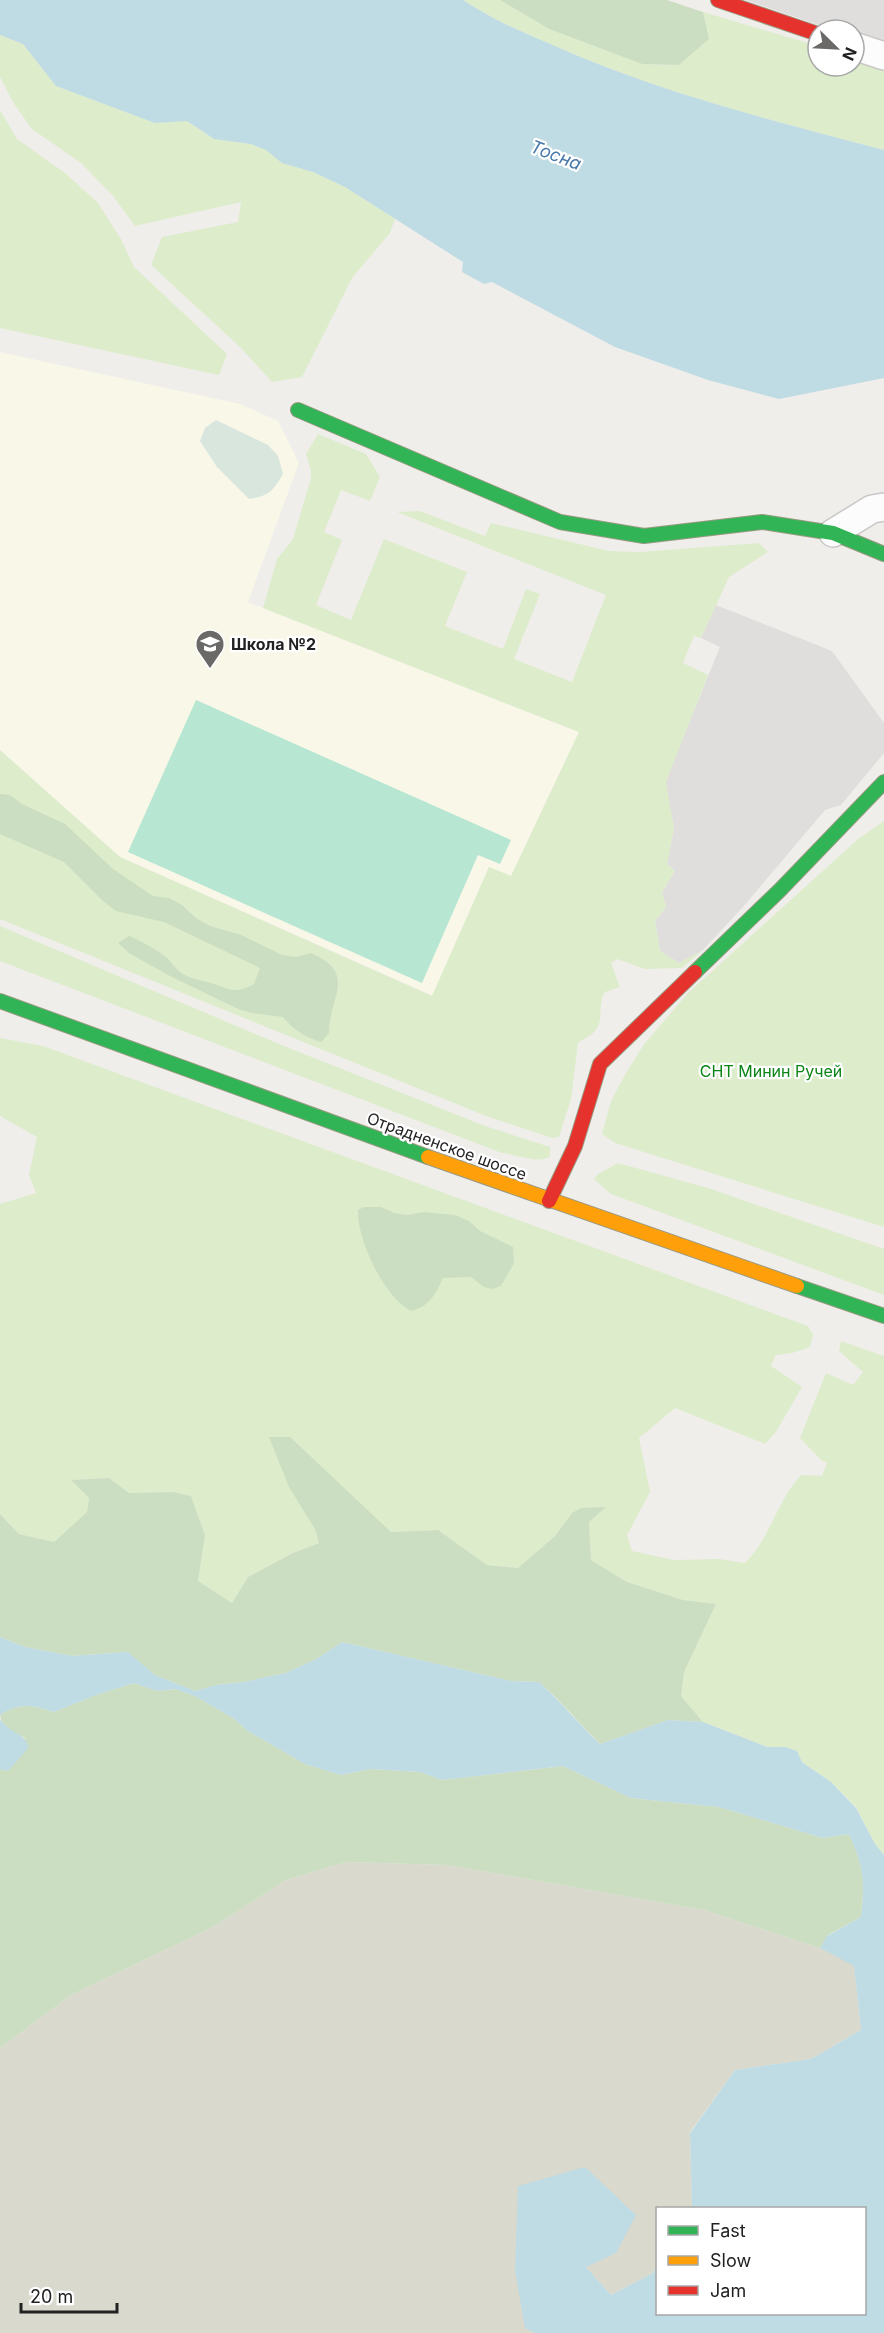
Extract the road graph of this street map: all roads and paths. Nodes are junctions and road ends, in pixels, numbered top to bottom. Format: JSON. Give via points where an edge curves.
{"nodes":[{"id":1,"x":718,"y":0,"type":"edge"},
{"id":2,"x":806,"y":30,"type":"edge"},
{"id":3,"x":866,"y":50,"type":"edge"},
{"id":4,"x":884,"y":56,"type":"edge"},
{"id":5,"x":298,"y":410,"type":"dead end"},
{"id":6,"x":884,"y":507,"type":"edge"},
{"id":7,"x":833,"y":533,"type":"junction"},
{"id":8,"x":884,"y":554,"type":"edge"},
{"id":9,"x":882,"y":789,"type":"edge"},
{"id":10,"x":0,"y":1000,"type":"edge"},
{"id":11,"x":549,"y":1201,"type":"junction"},
{"id":12,"x":884,"y":1316,"type":"edge"}],
"edges":[{"from":1,"to":2,"type":"street"},
{"from":3,"to":4,"type":"street"},
{"from":5,"to":7,"type":"street","via":[[560,522],[644,536],[762,522]]},
{"from":6,"to":7,"type":"street","via":[[872,509]]},
{"from":7,"to":8,"type":"street"},
{"from":9,"to":11,"type":"street","via":[[600,1064],[574,1146]]},
{"from":10,"to":11,"type":"street","name":"Отрадненское шоссе"},
{"from":11,"to":12,"type":"street","name":"Отрадненское шоссе"}]}
